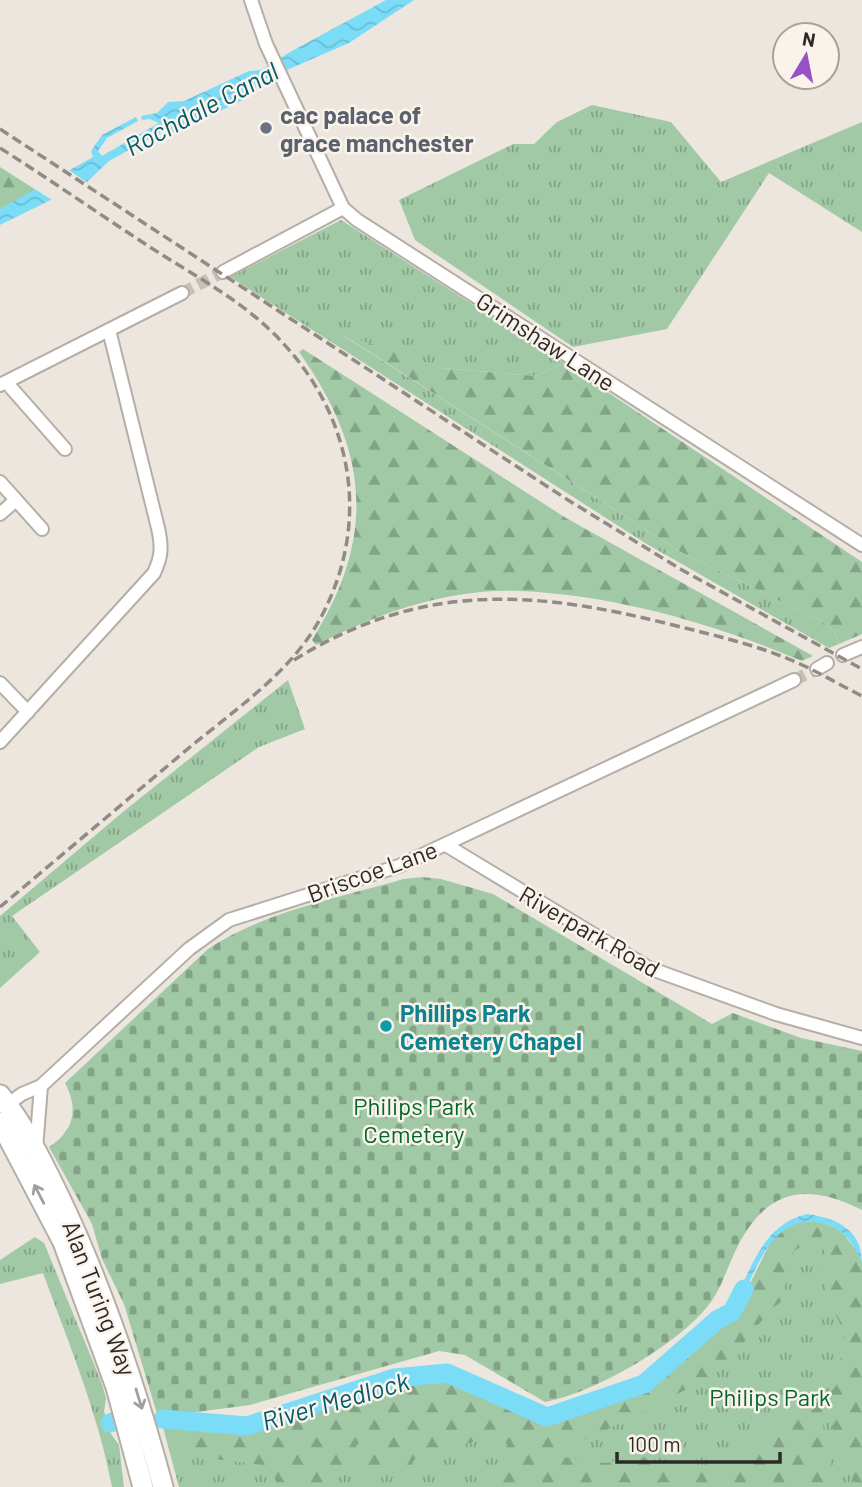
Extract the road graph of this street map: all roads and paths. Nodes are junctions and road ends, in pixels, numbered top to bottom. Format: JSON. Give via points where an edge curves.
{"nodes":[{"id":1,"x":251,"y":0,"type":"edge"},
{"id":2,"x":343,"y":208,"type":"junction"},
{"id":3,"x":223,"y":272,"type":"tunnel mouth"},
{"id":4,"x":182,"y":293,"type":"tunnel mouth"},
{"id":5,"x":109,"y":330,"type":"junction"},
{"id":6,"x":3,"y":384,"type":"edge"},
{"id":7,"x":65,"y":449,"type":"dead end"},
{"id":8,"x":0,"y":482,"type":"edge"},
{"id":9,"x":16,"y":500,"type":"junction"},
{"id":10,"x":0,"y":514,"type":"edge"},
{"id":11,"x":42,"y":529,"type":"dead end"},
{"id":12,"x":862,"y":545,"type":"edge"},
{"id":13,"x":862,"y":647,"type":"edge"},
{"id":14,"x":843,"y":655,"type":"dead end"},
{"id":15,"x":794,"y":680,"type":"tunnel mouth"},
{"id":16,"x":0,"y":683,"type":"edge"},
{"id":17,"x":28,"y":712,"type":"junction"},
{"id":18,"x":0,"y":742,"type":"edge"},
{"id":19,"x":446,"y":845,"type":"junction"},
{"id":20,"x":862,"y":1038,"type":"edge"},
{"id":21,"x":41,"y":1086,"type":"junction"},
{"id":22,"x":40,"y":1103,"type":"junction"},
{"id":23,"x":5,"y":1113,"type":"edge"},
{"id":24,"x":36,"y":1150,"type":"junction"},
{"id":25,"x":143,"y":1487,"type":"edge"},
{"id":26,"x":163,"y":1487,"type":"edge"}],
"edges":[{"from":1,"to":2,"type":"street","name":"Grimshaw Lane","via":[[266,44]]},
{"from":2,"to":3,"type":"street"},
{"from":2,"to":12,"type":"street","name":"Grimshaw Lane"},
{"from":4,"to":5,"type":"street"},
{"from":5,"to":6,"type":"street"},
{"from":5,"to":17,"type":"street","via":[[160,538],[160,560],[155,573]]},
{"from":6,"to":7,"type":"street"},
{"from":8,"to":9,"type":"street"},
{"from":9,"to":10,"type":"street"},
{"from":9,"to":11,"type":"street"},
{"from":13,"to":14,"type":"street"},
{"from":15,"to":19,"type":"street","name":"Briscoe Lane"},
{"from":16,"to":17,"type":"street"},
{"from":17,"to":18,"type":"street"},
{"from":19,"to":20,"type":"street","name":"Riverpark Road","via":[[649,968],[825,1030]]},
{"from":19,"to":21,"type":"street","name":"Briscoe Lane","via":[[399,866],[216,927]]},
{"from":21,"to":22,"type":"street"},
{"from":21,"to":23,"type":"street","name":"Briscoe Lane"},
{"from":22,"to":23,"type":"street"},
{"from":22,"to":24,"type":"street"},
{"from":23,"to":24,"type":"highway","name":"Alan Turing Way"},
{"from":25,"to":23,"type":"highway","name":"Alan Turing Way","one_way":true,"via":[[117,1387],[63,1242]]},
{"from":24,"to":26,"type":"highway","name":"Alan Turing Way","one_way":true,"via":[[114,1328]]}]}
